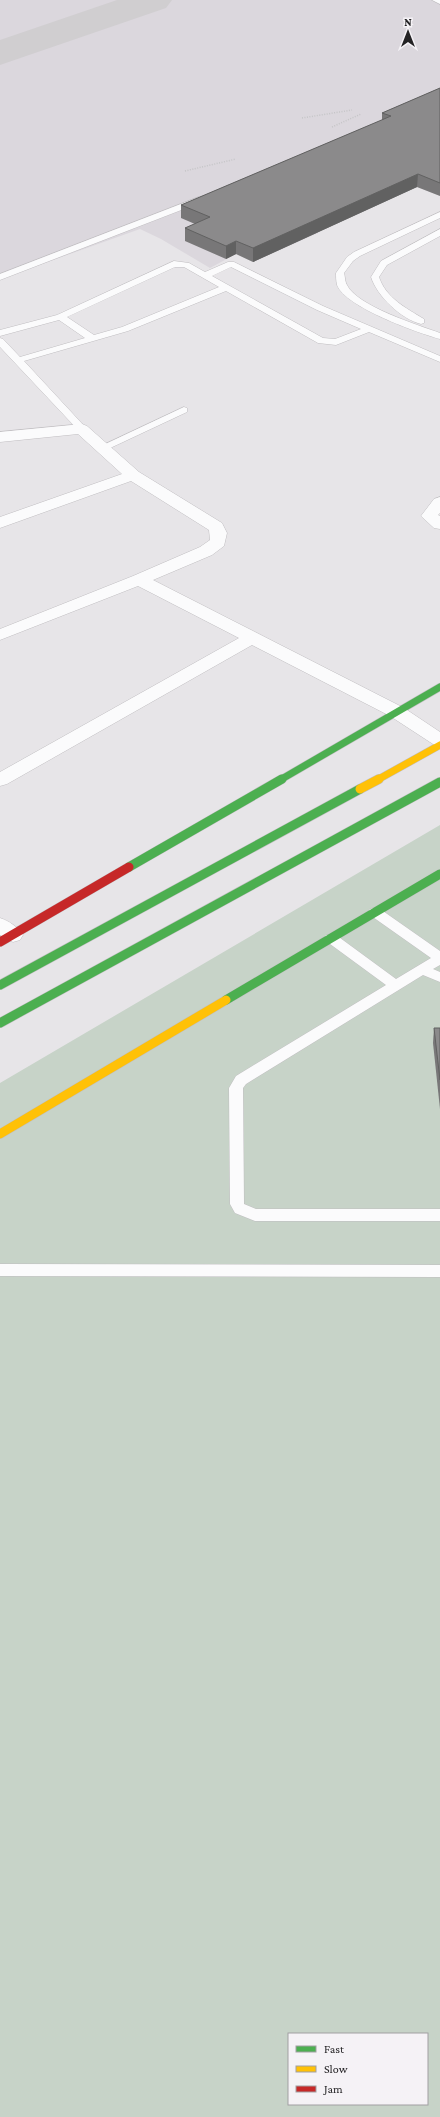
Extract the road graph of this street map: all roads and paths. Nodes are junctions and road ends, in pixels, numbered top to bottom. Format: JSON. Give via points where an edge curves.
{"nodes":[{"id":1,"x":436,"y":0,"type":"edge"},
{"id":2,"x":440,"y":2,"type":"edge"},
{"id":3,"x":352,"y":110,"type":"dead end"},
{"id":4,"x":361,"y":114,"type":"dead end"},
{"id":5,"x":302,"y":118,"type":"dead end"},
{"id":6,"x":332,"y":127,"type":"dead end"},
{"id":7,"x":236,"y":159,"type":"dead end"},
{"id":8,"x":185,"y":171,"type":"dead end"},
{"id":9,"x":207,"y":197,"type":"edge"},
{"id":10,"x":440,"y":215,"type":"edge"},
{"id":11,"x":440,"y":232,"type":"edge"},
{"id":12,"x":204,"y":276,"type":"junction"},
{"id":13,"x":0,"y":277,"type":"edge"},
{"id":14,"x":226,"y":288,"type":"junction"},
{"id":15,"x":60,"y":317,"type":"junction"},
{"id":16,"x":369,"y":329,"type":"junction"},
{"id":17,"x":0,"y":333,"type":"edge"},
{"id":18,"x":440,"y":333,"type":"edge"},
{"id":19,"x":440,"y":336,"type":"edge"},
{"id":20,"x":92,"y":338,"type":"junction"},
{"id":21,"x":0,"y":341,"type":"edge"},
{"id":22,"x":440,"y":359,"type":"edge"},
{"id":23,"x":18,"y":360,"type":"junction"},
{"id":24,"x":184,"y":410,"type":"dead end"},
{"id":25,"x":82,"y":429,"type":"junction"},
{"id":26,"x":0,"y":437,"type":"edge"},
{"id":27,"x":102,"y":448,"type":"junction"},
{"id":28,"x":133,"y":475,"type":"junction"},
{"id":29,"x":440,"y":502,"type":"edge"},
{"id":30,"x":0,"y":523,"type":"edge"},
{"id":31,"x":440,"y":524,"type":"edge"},
{"id":32,"x":139,"y":580,"type":"junction"},
{"id":33,"x":0,"y":636,"type":"edge"},
{"id":34,"x":252,"y":638,"type":"junction"},
{"id":35,"x":440,"y":687,"type":"edge"},
{"id":36,"x":397,"y":712,"type":"junction"},
{"id":37,"x":440,"y":740,"type":"edge"},
{"id":38,"x":440,"y":745,"type":"edge"},
{"id":39,"x":0,"y":780,"type":"edge"},
{"id":40,"x":440,"y":782,"type":"edge"},
{"id":41,"x":440,"y":874,"type":"edge"},
{"id":42,"x":375,"y":912,"type":"junction"},
{"id":43,"x":4,"y":934,"type":"edge"},
{"id":44,"x":331,"y":938,"type":"junction"},
{"id":45,"x":440,"y":959,"type":"edge"},
{"id":46,"x":423,"y":970,"type":"junction"},
{"id":47,"x":440,"y":977,"type":"edge"},
{"id":48,"x":0,"y":985,"type":"edge"},
{"id":49,"x":396,"y":986,"type":"junction"},
{"id":50,"x":0,"y":1023,"type":"edge"},
{"id":51,"x":0,"y":1134,"type":"edge"},
{"id":52,"x":440,"y":1214,"type":"edge"},
{"id":53,"x":0,"y":1270,"type":"edge"},
{"id":54,"x":440,"y":1271,"type":"edge"}],
"edges":[{"from":1,"to":2,"type":"lane"},
{"from":3,"to":5,"type":"path"},
{"from":4,"to":6,"type":"path"},
{"from":7,"to":8,"type":"path"},
{"from":9,"to":13,"type":"lane"},
{"from":10,"to":19,"type":"lane","via":[[358,254],[344,264],[339,276],[343,289],[356,301]]},
{"from":11,"to":18,"type":"lane","via":[[384,263],[374,277],[381,291],[402,310]]},
{"from":12,"to":14,"type":"lane"},
{"from":12,"to":15,"type":"lane","via":[[186,265],[174,264]]},
{"from":12,"to":16,"type":"lane","via":[[231,264]]},
{"from":14,"to":16,"type":"lane","via":[[321,341],[336,342]]},
{"from":14,"to":20,"type":"lane","via":[[125,329]]},
{"from":15,"to":17,"type":"lane"},
{"from":15,"to":20,"type":"lane"},
{"from":16,"to":22,"type":"lane"},
{"from":20,"to":23,"type":"lane"},
{"from":21,"to":23,"type":"lane"},
{"from":23,"to":25,"type":"lane"},
{"from":24,"to":27,"type":"lane"},
{"from":25,"to":26,"type":"street"},
{"from":25,"to":27,"type":"street"},
{"from":27,"to":28,"type":"street"},
{"from":28,"to":30,"type":"street"},
{"from":28,"to":32,"type":"street","via":[[216,526],[219,533],[218,542],[206,551]]},
{"from":29,"to":31,"type":"street","via":[[429,516]]},
{"from":32,"to":33,"type":"street"},
{"from":32,"to":34,"type":"street"},
{"from":34,"to":36,"type":"street"},
{"from":34,"to":39,"type":"street"},
{"from":35,"to":36,"type":"street"},
{"from":36,"to":37,"type":"street"},
{"from":36,"to":43,"type":"street"},
{"from":38,"to":48,"type":"street"},
{"from":40,"to":50,"type":"street"},
{"from":41,"to":42,"type":"street"},
{"from":42,"to":44,"type":"street"},
{"from":42,"to":45,"type":"lane"},
{"from":44,"to":49,"type":"lane"},
{"from":44,"to":51,"type":"street"},
{"from":45,"to":46,"type":"lane"},
{"from":46,"to":47,"type":"lane"},
{"from":46,"to":49,"type":"lane"},
{"from":49,"to":52,"type":"lane","via":[[240,1080],[236,1088],[237,1204],[240,1209],[255,1215]]},
{"from":53,"to":54,"type":"lane"}]}
